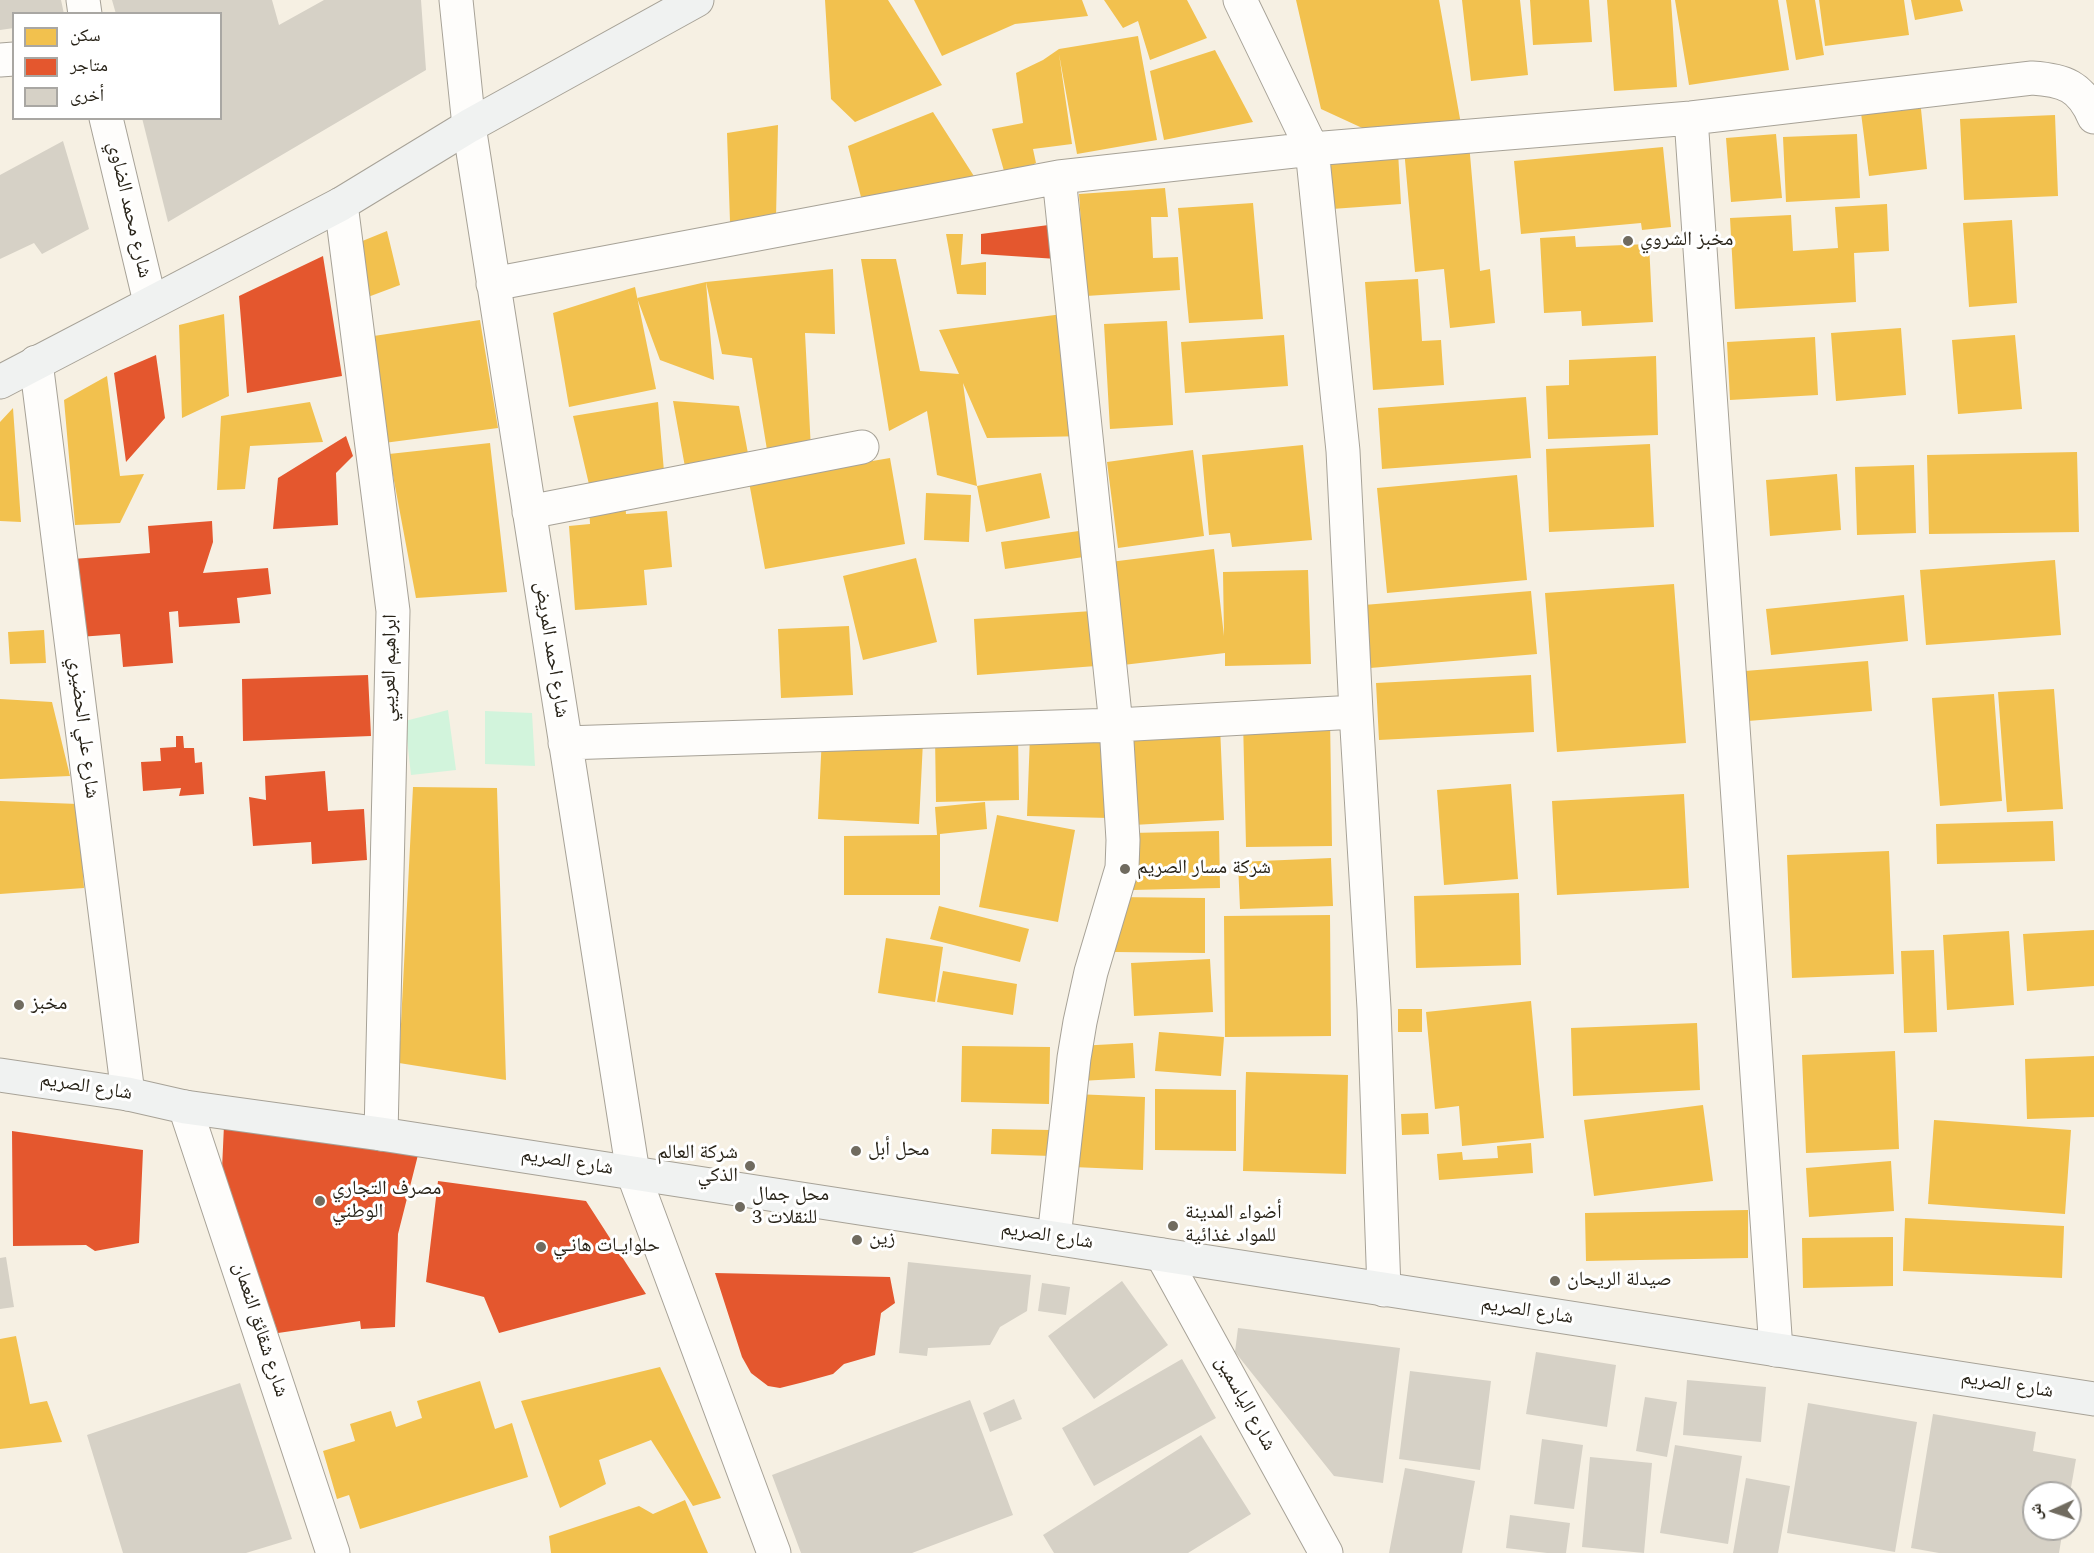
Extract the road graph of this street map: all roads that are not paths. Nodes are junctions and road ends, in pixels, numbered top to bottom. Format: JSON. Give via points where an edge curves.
{"nodes":[{"id":1,"x":456,"y":0,"type":"edge"},
{"id":2,"x":697,"y":0,"type":"edge"},
{"id":3,"x":1240,"y":0,"type":"edge"},
{"id":4,"x":2094,"y":117,"type":"edge"},
{"id":5,"x":1691,"y":118,"type":"junction"},
{"id":6,"x":106,"y":120,"type":"edge"},
{"id":7,"x":469,"y":126,"type":"junction"},
{"id":8,"x":1312,"y":149,"type":"junction"},
{"id":9,"x":1059,"y":177,"type":"junction"},
{"id":10,"x":341,"y":204,"type":"junction"},
{"id":11,"x":493,"y":284,"type":"junction"},
{"id":12,"x":150,"y":302,"type":"junction"},
{"id":13,"x":36,"y":362,"type":"junction"},
{"id":14,"x":0,"y":382,"type":"edge"},
{"id":15,"x":862,"y":447,"type":"dead end"},
{"id":16,"x":529,"y":512,"type":"junction"},
{"id":17,"x":1356,"y":712,"type":"junction"},
{"id":18,"x":1116,"y":725,"type":"junction"},
{"id":19,"x":565,"y":743,"type":"junction"},
{"id":20,"x":0,"y":1074,"type":"edge"},
{"id":21,"x":128,"y":1094,"type":"junction"},
{"id":22,"x":186,"y":1107,"type":"junction"},
{"id":23,"x":381,"y":1134,"type":"junction"},
{"id":24,"x":633,"y":1173,"type":"junction"},
{"id":25,"x":1054,"y":1238,"type":"junction"},
{"id":26,"x":1162,"y":1255,"type":"junction"},
{"id":27,"x":1384,"y":1290,"type":"junction"},
{"id":28,"x":1776,"y":1350,"type":"junction"},
{"id":29,"x":2094,"y":1399,"type":"edge"},
{"id":30,"x":333,"y":1553,"type":"edge"},
{"id":31,"x":774,"y":1553,"type":"edge"},
{"id":32,"x":1326,"y":1553,"type":"edge"}],
"edges":[{"from":1,"to":7,"type":"street","name":"شارع احمد المريض"},
{"from":2,"to":7,"type":"street"},
{"from":3,"to":8,"type":"street"},
{"from":4,"to":5,"type":"street","via":[[2074,88],[2054,79],[2032,78]]},
{"from":5,"to":8,"type":"street"},
{"from":5,"to":28,"type":"street"},
{"from":6,"to":12,"type":"street","name":"شارع محمد الضاوي"},
{"from":7,"to":10,"type":"street"},
{"from":7,"to":11,"type":"street","name":"شارع احمد المريض"},
{"from":8,"to":9,"type":"street"},
{"from":8,"to":17,"type":"street","via":[[1343,451]]},
{"from":9,"to":11,"type":"street"},
{"from":9,"to":18,"type":"street"},
{"from":10,"to":12,"type":"street"},
{"from":10,"to":23,"type":"street","name":"ابراهيم العريبي","via":[[393,611]]},
{"from":11,"to":16,"type":"street","name":"شارع احمد المريض"},
{"from":12,"to":13,"type":"street"},
{"from":13,"to":14,"type":"street"},
{"from":13,"to":21,"type":"street","name":"شارع علي الحضيري"},
{"from":15,"to":16,"type":"street"},
{"from":16,"to":19,"type":"street","name":"شارع احمد المريض"},
{"from":17,"to":18,"type":"street"},
{"from":17,"to":27,"type":"street","via":[[1374,1008]]},
{"from":18,"to":19,"type":"street"},
{"from":18,"to":25,"type":"street","via":[[1122,868],[1090,972],[1080,1022]]},
{"from":19,"to":24,"type":"street","name":"شارع احمد المريض"},
{"from":20,"to":21,"type":"street","name":"شارع الصريم"},
{"from":21,"to":22,"type":"street","name":"شارع الصريم"},
{"from":22,"to":23,"type":"street","name":"شارع الصريم"},
{"from":22,"to":30,"type":"street","name":"شارع شقائق النعمان"},
{"from":23,"to":24,"type":"street","name":"شارع الصريم"},
{"from":24,"to":25,"type":"street","name":"شارع الصريم"},
{"from":24,"to":31,"type":"street","name":"شارع احمد المريض"},
{"from":25,"to":26,"type":"street","name":"شارع الصريم"},
{"from":26,"to":27,"type":"street","name":"شارع الصريم"},
{"from":26,"to":32,"type":"street","name":"شارع الياسمين"},
{"from":27,"to":28,"type":"street","name":"شارع الصريم"},
{"from":28,"to":29,"type":"street","name":"شارع الصريم"}]}
